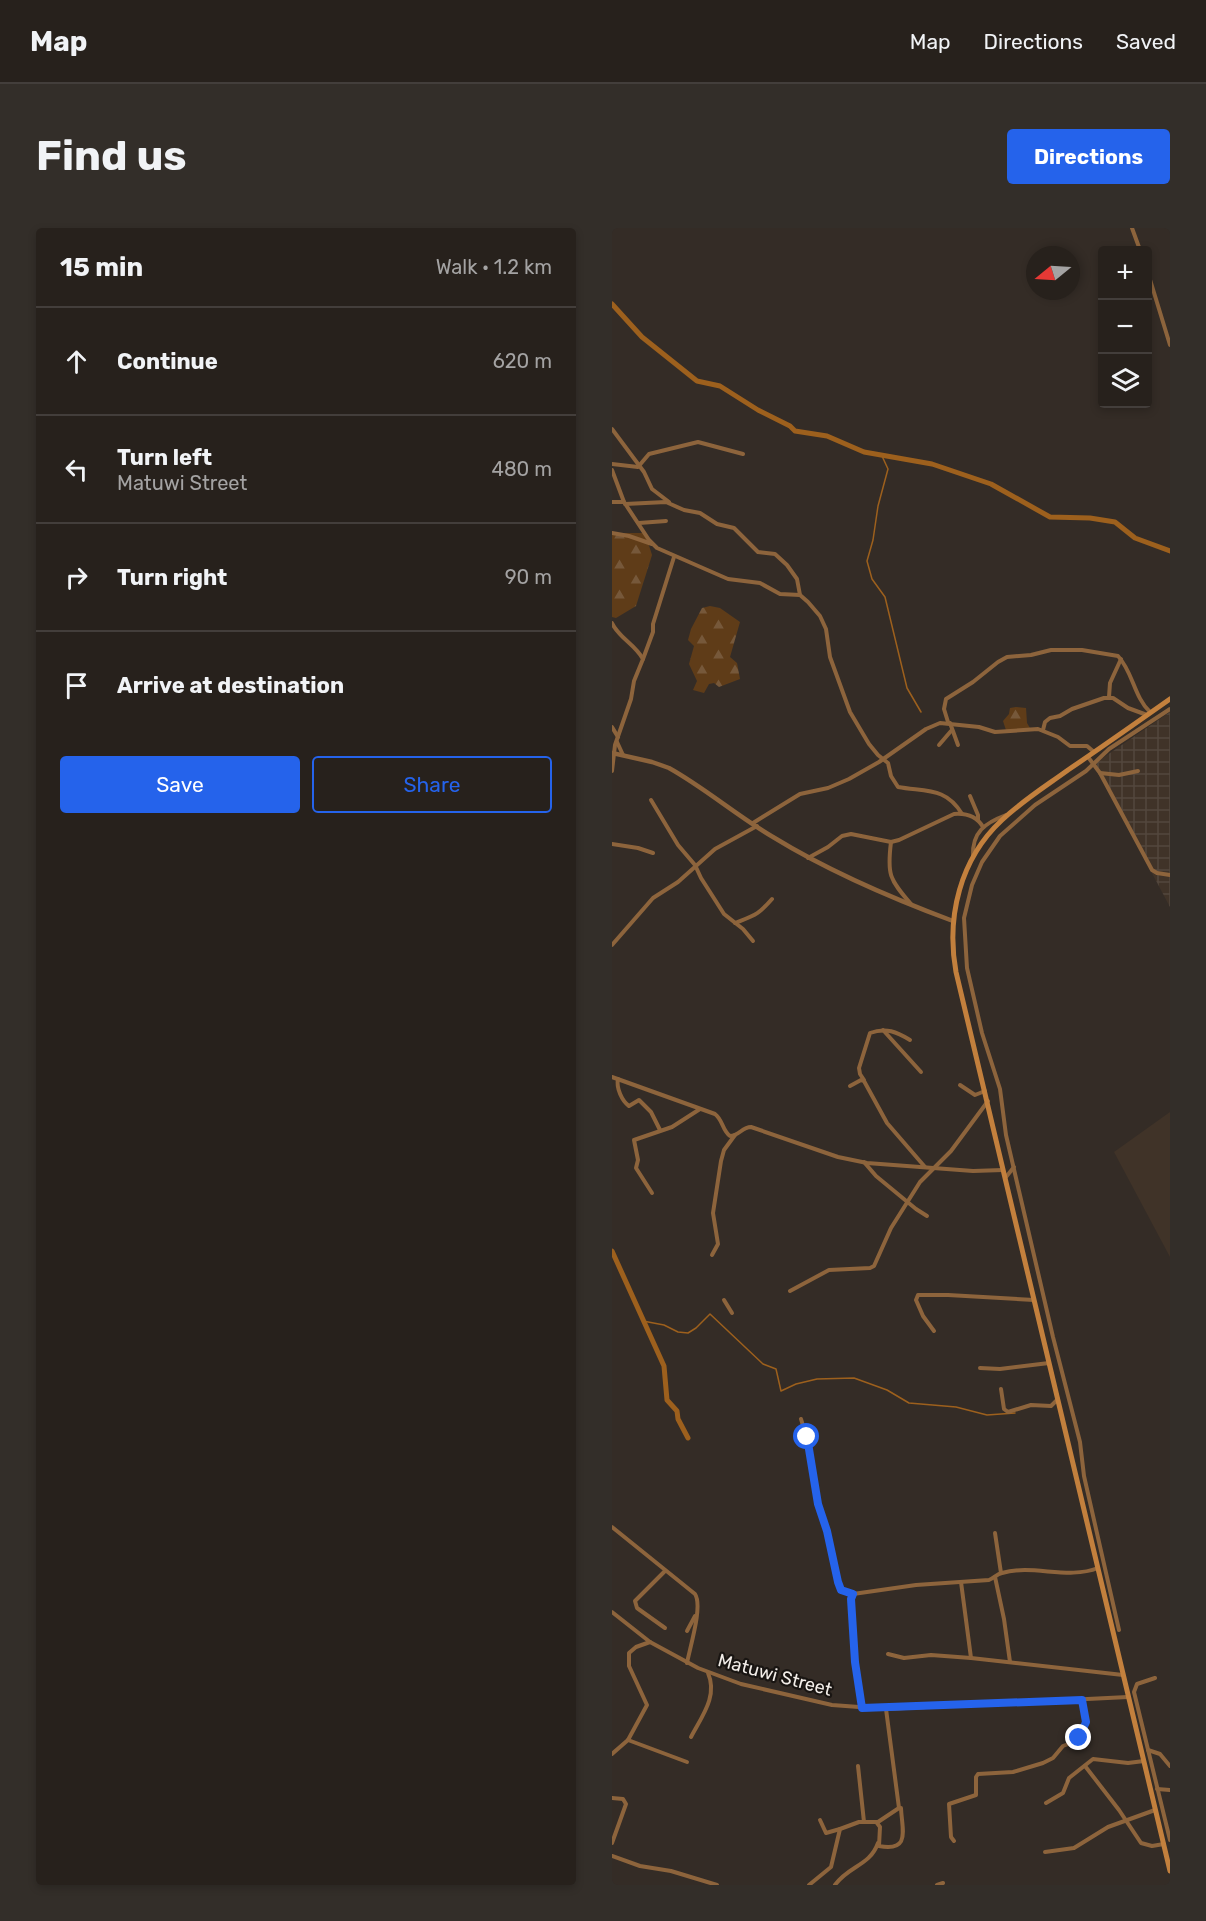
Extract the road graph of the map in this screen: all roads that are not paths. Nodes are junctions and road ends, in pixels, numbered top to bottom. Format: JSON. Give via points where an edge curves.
{"nodes":[{"id":1,"x":1132,"y":228,"type":"edge"},
{"id":2,"x":1139,"y":246,"type":"edge"},
{"id":3,"x":1152,"y":286,"type":"edge"},
{"id":4,"x":1170,"y":345,"type":"edge"},
{"id":5,"x":612,"y":429,"type":"edge"},
{"id":6,"x":743,"y":454,"type":"dead end"},
{"id":7,"x":612,"y":464,"type":"edge"},
{"id":8,"x":638,"y":467,"type":"junction"},
{"id":9,"x":612,"y":470,"type":"edge"},
{"id":10,"x":612,"y":502,"type":"edge"},
{"id":11,"x":669,"y":502,"type":"junction"},
{"id":12,"x":624,"y":503,"type":"junction"},
{"id":13,"x":666,"y":521,"type":"dead end"},
{"id":14,"x":639,"y":523,"type":"junction"},
{"id":15,"x":612,"y":533,"type":"edge"},
{"id":16,"x":652,"y":544,"type":"junction"},
{"id":17,"x":674,"y":557,"type":"junction"},
{"id":18,"x":800,"y":596,"type":"junction"},
{"id":19,"x":612,"y":623,"type":"edge"},
{"id":20,"x":644,"y":659,"type":"junction"},
{"id":21,"x":1121,"y":660,"type":"junction"},
{"id":22,"x":1108,"y":697,"type":"junction"},
{"id":23,"x":1170,"y":699,"type":"edge"},
{"id":24,"x":1170,"y":709,"type":"edge"},
{"id":25,"x":1149,"y":714,"type":"junction"},
{"id":26,"x":949,"y":723,"type":"junction"},
{"id":27,"x":612,"y":727,"type":"edge"},
{"id":28,"x":951,"y":730,"type":"junction"},
{"id":29,"x":1043,"y":730,"type":"junction"},
{"id":30,"x":617,"y":739,"type":"junction"},
{"id":31,"x":939,"y":745,"type":"dead end"},
{"id":32,"x":958,"y":745,"type":"dead end"},
{"id":33,"x":1094,"y":752,"type":"junction"},
{"id":34,"x":613,"y":753,"type":"edge"},
{"id":35,"x":623,"y":755,"type":"junction"},
{"id":36,"x":1088,"y":757,"type":"junction"},
{"id":37,"x":884,"y":759,"type":"junction"},
{"id":38,"x":1094,"y":764,"type":"junction"},
{"id":39,"x":612,"y":771,"type":"edge"},
{"id":40,"x":1138,"y":771,"type":"dead end"},
{"id":41,"x":1100,"y":773,"type":"junction"},
{"id":42,"x":970,"y":796,"type":"dead end"},
{"id":43,"x":651,"y":800,"type":"dead end"},
{"id":44,"x":962,"y":814,"type":"junction"},
{"id":45,"x":1008,"y":814,"type":"junction"},
{"id":46,"x":978,"y":820,"type":"junction"},
{"id":47,"x":755,"y":824,"type":"junction"},
{"id":48,"x":982,"y":827,"type":"junction"},
{"id":49,"x":891,"y":842,"type":"junction"},
{"id":50,"x":612,"y":844,"type":"edge"},
{"id":51,"x":653,"y":853,"type":"dead end"},
{"id":52,"x":973,"y":857,"type":"junction"},
{"id":53,"x":808,"y":858,"type":"junction"},
{"id":54,"x":695,"y":866,"type":"junction"},
{"id":55,"x":1170,"y":874,"type":"edge"},
{"id":56,"x":772,"y":899,"type":"dead end"},
{"id":57,"x":914,"y":907,"type":"junction"},
{"id":58,"x":953,"y":921,"type":"junction"},
{"id":59,"x":734,"y":923,"type":"junction"},
{"id":60,"x":753,"y":940,"type":"dead end"},
{"id":61,"x":612,"y":945,"type":"edge"},
{"id":62,"x":883,"y":1030,"type":"junction"},
{"id":63,"x":910,"y":1040,"type":"dead end"},
{"id":64,"x":921,"y":1072,"type":"dead end"},
{"id":65,"x":612,"y":1077,"type":"edge"},
{"id":66,"x":618,"y":1079,"type":"junction"},
{"id":67,"x":864,"y":1081,"type":"junction"},
{"id":68,"x":960,"y":1085,"type":"dead end"},
{"id":69,"x":850,"y":1086,"type":"dead end"},
{"id":70,"x":985,"y":1091,"type":"junction"},
{"id":71,"x":988,"y":1101,"type":"junction"},
{"id":72,"x":701,"y":1109,"type":"junction"},
{"id":73,"x":660,"y":1130,"type":"junction"},
{"id":74,"x":735,"y":1135,"type":"junction"},
{"id":75,"x":864,"y":1162,"type":"junction"},
{"id":76,"x":1014,"y":1167,"type":"junction"},
{"id":77,"x":926,"y":1168,"type":"junction"},
{"id":78,"x":932,"y":1169,"type":"junction"},
{"id":79,"x":1004,"y":1170,"type":"junction"},
{"id":80,"x":1006,"y":1177,"type":"junction"},
{"id":81,"x":652,"y":1193,"type":"dead end"},
{"id":82,"x":908,"y":1203,"type":"junction"},
{"id":83,"x":927,"y":1216,"type":"dead end"},
{"id":84,"x":712,"y":1256,"type":"dead end"},
{"id":85,"x":790,"y":1291,"type":"dead end"},
{"id":86,"x":724,"y":1299,"type":"dead end"},
{"id":87,"x":1035,"y":1300,"type":"junction"},
{"id":88,"x":732,"y":1314,"type":"dead end"},
{"id":89,"x":934,"y":1331,"type":"dead end"},
{"id":90,"x":1050,"y":1363,"type":"junction"},
{"id":91,"x":980,"y":1368,"type":"dead end"},
{"id":92,"x":1001,"y":1389,"type":"dead end"},
{"id":93,"x":1059,"y":1399,"type":"junction"},
{"id":94,"x":801,"y":1419,"type":"dead end"},
{"id":95,"x":612,"y":1527,"type":"edge"},
{"id":96,"x":995,"y":1533,"type":"dead end"},
{"id":97,"x":1098,"y":1568,"type":"junction"},
{"id":98,"x":665,"y":1571,"type":"junction"},
{"id":99,"x":1001,"y":1573,"type":"junction"},
{"id":100,"x":995,"y":1577,"type":"junction"},
{"id":101,"x":961,"y":1582,"type":"junction"},
{"id":102,"x":853,"y":1594,"type":"junction"},
{"id":103,"x":612,"y":1612,"type":"edge"},
{"id":104,"x":697,"y":1612,"type":"junction"},
{"id":105,"x":665,"y":1628,"type":"dead end"},
{"id":106,"x":1119,"y":1630,"type":"dead end"},
{"id":107,"x":687,"y":1631,"type":"dead end"},
{"id":108,"x":650,"y":1642,"type":"junction"},
{"id":109,"x":888,"y":1654,"type":"dead end"},
{"id":110,"x":971,"y":1658,"type":"junction"},
{"id":111,"x":1010,"y":1662,"type":"junction"},
{"id":112,"x":687,"y":1663,"type":"junction"},
{"id":113,"x":708,"y":1672,"type":"junction"},
{"id":114,"x":1123,"y":1675,"type":"junction"},
{"id":115,"x":1155,"y":1677,"type":"dead end"},
{"id":116,"x":1128,"y":1697,"type":"junction"},
{"id":117,"x":1082,"y":1700,"type":"junction"},
{"id":118,"x":862,"y":1708,"type":"junction"},
{"id":119,"x":886,"y":1709,"type":"junction"},
{"id":120,"x":691,"y":1737,"type":"dead end"},
{"id":121,"x":628,"y":1740,"type":"junction"},
{"id":122,"x":1148,"y":1750,"type":"junction"},
{"id":123,"x":612,"y":1754,"type":"edge"},
{"id":124,"x":1144,"y":1761,"type":"junction"},
{"id":125,"x":687,"y":1762,"type":"dead end"},
{"id":126,"x":858,"y":1766,"type":"dead end"},
{"id":127,"x":1085,"y":1766,"type":"junction"},
{"id":128,"x":1170,"y":1766,"type":"edge"},
{"id":129,"x":1158,"y":1789,"type":"junction"},
{"id":130,"x":1170,"y":1790,"type":"edge"},
{"id":131,"x":612,"y":1798,"type":"edge"},
{"id":132,"x":1046,"y":1803,"type":"dead end"},
{"id":133,"x":900,"y":1804,"type":"junction"},
{"id":134,"x":1155,"y":1810,"type":"junction"},
{"id":135,"x":820,"y":1820,"type":"dead end"},
{"id":136,"x":1127,"y":1821,"type":"junction"},
{"id":137,"x":864,"y":1822,"type":"junction"},
{"id":138,"x":876,"y":1823,"type":"junction"},
{"id":139,"x":840,"y":1828,"type":"junction"},
{"id":140,"x":1170,"y":1840,"type":"edge"},
{"id":141,"x":954,"y":1841,"type":"dead end"},
{"id":142,"x":612,"y":1843,"type":"edge"},
{"id":143,"x":878,"y":1843,"type":"junction"},
{"id":144,"x":1164,"y":1844,"type":"junction"},
{"id":145,"x":1045,"y":1852,"type":"dead end"},
{"id":146,"x":612,"y":1856,"type":"edge"},
{"id":147,"x":1170,"y":1871,"type":"edge"},
{"id":148,"x":942,"y":1883,"type":"dead end"},
{"id":149,"x":717,"y":1885,"type":"edge"},
{"id":150,"x":809,"y":1885,"type":"edge"},
{"id":151,"x":817,"y":1885,"type":"edge"},
{"id":152,"x":835,"y":1885,"type":"edge"},
{"id":153,"x":937,"y":1885,"type":"edge"}],
"edges":[{"from":1,"to":2,"type":"street"},
{"from":3,"to":4,"type":"street"},
{"from":5,"to":8,"type":"street"},
{"from":6,"to":8,"type":"street","via":[[689,443],[649,454]]},
{"from":7,"to":8,"type":"street"},
{"from":8,"to":11,"type":"street","via":[[652,489]]},
{"from":9,"to":12,"type":"street"},
{"from":10,"to":12,"type":"street"},
{"from":11,"to":12,"type":"street"},
{"from":11,"to":18,"type":"street","via":[[734,528],[758,552],[777,555],[792,570]]},
{"from":12,"to":14,"type":"street"},
{"from":13,"to":14,"type":"street"},
{"from":14,"to":16,"type":"street"},
{"from":15,"to":16,"type":"street"},
{"from":16,"to":17,"type":"street"},
{"from":17,"to":18,"type":"street","via":[[728,579],[760,583],[783,595]]},
{"from":17,"to":20,"type":"street"},
{"from":18,"to":37,"type":"street","via":[[815,609],[826,629],[850,712],[869,744]]},
{"from":19,"to":20,"type":"street"},
{"from":20,"to":30,"type":"street"},
{"from":21,"to":22,"type":"street","via":[[1110,682]]},
{"from":21,"to":25,"type":"street"},
{"from":21,"to":26,"type":"street","via":[[1116,655],[1098,652],[1057,650],[1004,658],[946,699],[944,709]]},
{"from":22,"to":25,"type":"street"},
{"from":22,"to":29,"type":"street","via":[[1049,718]]},
{"from":23,"to":25,"type":"main road"},
{"from":24,"to":38,"type":"street","via":[[1108,749]]},
{"from":25,"to":33,"type":"main road"},
{"from":26,"to":28,"type":"street"},
{"from":26,"to":29,"type":"street","via":[[993,732]]},
{"from":26,"to":37,"type":"street","via":[[928,727]]},
{"from":27,"to":30,"type":"street"},
{"from":28,"to":31,"type":"street"},
{"from":28,"to":32,"type":"street"},
{"from":29,"to":33,"type":"street","via":[[1070,746],[1087,746]]},
{"from":30,"to":34,"type":"street"},
{"from":30,"to":35,"type":"street"},
{"from":33,"to":36,"type":"main road"},
{"from":34,"to":35,"type":"street"},
{"from":34,"to":39,"type":"street"},
{"from":35,"to":47,"type":"street","via":[[669,768]]},
{"from":36,"to":38,"type":"street"},
{"from":36,"to":45,"type":"main road"},
{"from":37,"to":44,"type":"street","via":[[896,786],[948,797]]},
{"from":37,"to":47,"type":"street","via":[[839,783],[800,794]]},
{"from":38,"to":41,"type":"street"},
{"from":38,"to":76,"type":"street","via":[[1035,805],[1000,836],[982,862],[967,901],[967,968],[1000,1089]]},
{"from":40,"to":41,"type":"street"},
{"from":41,"to":55,"type":"street","via":[[1152,870]]},
{"from":42,"to":46,"type":"street"},
{"from":43,"to":54,"type":"street"},
{"from":44,"to":46,"type":"street"},
{"from":44,"to":49,"type":"street","via":[[948,816]]},
{"from":45,"to":48,"type":"street"},
{"from":45,"to":52,"type":"main road"},
{"from":46,"to":48,"type":"street"},
{"from":47,"to":53,"type":"street"},
{"from":47,"to":54,"type":"street"},
{"from":48,"to":52,"type":"street","via":[[973,842]]},
{"from":49,"to":53,"type":"street","via":[[848,834]]},
{"from":49,"to":57,"type":"street","via":[[889,870],[898,889]]},
{"from":50,"to":51,"type":"street"},
{"from":52,"to":58,"type":"main road","via":[[960,888]]},
{"from":53,"to":57,"type":"street"},
{"from":54,"to":59,"type":"street"},
{"from":54,"to":61,"type":"street","via":[[648,903]]},
{"from":56,"to":59,"type":"street","via":[[761,913]]},
{"from":57,"to":58,"type":"street"},
{"from":58,"to":70,"type":"main road","via":[[956,972]]},
{"from":59,"to":60,"type":"street"},
{"from":62,"to":63,"type":"street","via":[[892,1030]]},
{"from":62,"to":64,"type":"street"},
{"from":62,"to":67,"type":"street","via":[[870,1033],[859,1068]]},
{"from":65,"to":66,"type":"street"},
{"from":66,"to":72,"type":"street"},
{"from":66,"to":73,"type":"street","via":[[626,1105],[639,1100]]},
{"from":67,"to":69,"type":"street"},
{"from":67,"to":77,"type":"street","via":[[887,1123]]},
{"from":68,"to":70,"type":"street","via":[[975,1095]]},
{"from":70,"to":71,"type":"main road"},
{"from":71,"to":78,"type":"street","via":[[951,1151]]},
{"from":71,"to":79,"type":"main road"},
{"from":72,"to":73,"type":"street"},
{"from":72,"to":74,"type":"street","via":[[717,1116],[726,1133]]},
{"from":73,"to":81,"type":"street","via":[[633,1143],[636,1168]]},
{"from":74,"to":75,"type":"street","via":[[751,1127]]},
{"from":74,"to":84,"type":"street","via":[[724,1149],[721,1161],[714,1213],[718,1244]]},
{"from":75,"to":77,"type":"street"},
{"from":75,"to":82,"type":"street"},
{"from":76,"to":80,"type":"street"},
{"from":76,"to":106,"type":"street","via":[[1080,1442]]},
{"from":77,"to":78,"type":"street"},
{"from":78,"to":79,"type":"street"},
{"from":78,"to":82,"type":"street"},
{"from":79,"to":80,"type":"main road"},
{"from":80,"to":87,"type":"main road"},
{"from":82,"to":83,"type":"street"},
{"from":82,"to":85,"type":"street","via":[[873,1267],[829,1270]]},
{"from":86,"to":88,"type":"street"},
{"from":87,"to":89,"type":"street","via":[[918,1295],[920,1309]]},
{"from":87,"to":90,"type":"main road"},
{"from":90,"to":91,"type":"street"},
{"from":90,"to":93,"type":"main road"},
{"from":92,"to":93,"type":"street","via":[[1008,1412],[1031,1405],[1051,1406]]},
{"from":93,"to":97,"type":"main road"},
{"from":94,"to":102,"type":"street","via":[[838,1582],[841,1590]]},
{"from":95,"to":98,"type":"street"},
{"from":96,"to":99,"type":"street"},
{"from":97,"to":99,"type":"street","via":[[1079,1573]]},
{"from":97,"to":114,"type":"main road"},
{"from":98,"to":104,"type":"street","via":[[695,1593]]},
{"from":98,"to":105,"type":"street","via":[[634,1604]]},
{"from":99,"to":100,"type":"street"},
{"from":100,"to":101,"type":"street"},
{"from":100,"to":111,"type":"street"},
{"from":101,"to":102,"type":"street"},
{"from":101,"to":110,"type":"street"},
{"from":102,"to":118,"type":"street","via":[[854,1654]]},
{"from":103,"to":108,"type":"street","name":"Matuwi Street"},
{"from":104,"to":107,"type":"street"},
{"from":104,"to":112,"type":"street"},
{"from":108,"to":112,"type":"street","name":"Matuwi Street"},
{"from":108,"to":121,"type":"street","via":[[629,1653],[635,1684],[647,1705]]},
{"from":109,"to":110,"type":"street","via":[[904,1658]]},
{"from":110,"to":111,"type":"street"},
{"from":111,"to":114,"type":"street"},
{"from":112,"to":113,"type":"street","name":"Matuwi Street"},
{"from":113,"to":118,"type":"street","name":"Matuwi Street","via":[[776,1693]]},
{"from":113,"to":120,"type":"street","via":[[712,1695]]},
{"from":114,"to":116,"type":"main road"},
{"from":115,"to":122,"type":"street","via":[[1134,1688]]},
{"from":116,"to":117,"type":"street","name":"Matuwi Street"},
{"from":116,"to":124,"type":"main road"},
{"from":117,"to":119,"type":"street","name":"Matuwi Street"},
{"from":117,"to":141,"type":"street","via":[[1086,1722],[1076,1741],[1063,1746],[1043,1763],[1013,1772],[978,1774],[976,1795],[949,1804]]},
{"from":118,"to":119,"type":"street","name":"Matuwi Street"},
{"from":119,"to":133,"type":"street"},
{"from":121,"to":123,"type":"street"},
{"from":121,"to":125,"type":"street"},
{"from":122,"to":128,"type":"street","via":[[1160,1754]]},
{"from":122,"to":129,"type":"street"},
{"from":124,"to":127,"type":"street","via":[[1093,1759]]},
{"from":124,"to":134,"type":"main road"},
{"from":126,"to":137,"type":"street"},
{"from":127,"to":132,"type":"street","via":[[1069,1778],[1063,1793]]},
{"from":127,"to":136,"type":"street"},
{"from":129,"to":130,"type":"street"},
{"from":129,"to":140,"type":"street"},
{"from":131,"to":142,"type":"street","via":[[623,1799],[626,1804]]},
{"from":133,"to":138,"type":"street","via":[[898,1810]]},
{"from":133,"to":143,"type":"street","via":[[903,1840],[891,1847]]},
{"from":134,"to":136,"type":"street"},
{"from":134,"to":144,"type":"main road"},
{"from":135,"to":139,"type":"street","via":[[826,1833]]},
{"from":136,"to":144,"type":"street","via":[[1141,1843]]},
{"from":136,"to":145,"type":"street","via":[[1108,1827],[1074,1848]]},
{"from":137,"to":138,"type":"street"},
{"from":137,"to":139,"type":"street"},
{"from":138,"to":143,"type":"street","via":[[880,1827]]},
{"from":139,"to":150,"type":"street","via":[[831,1867]]},
{"from":143,"to":152,"type":"street","via":[[873,1855]]},
{"from":144,"to":147,"type":"main road"},
{"from":146,"to":149,"type":"street"},
{"from":148,"to":153,"type":"street"},
{"from":150,"to":151,"type":"street"}]}
